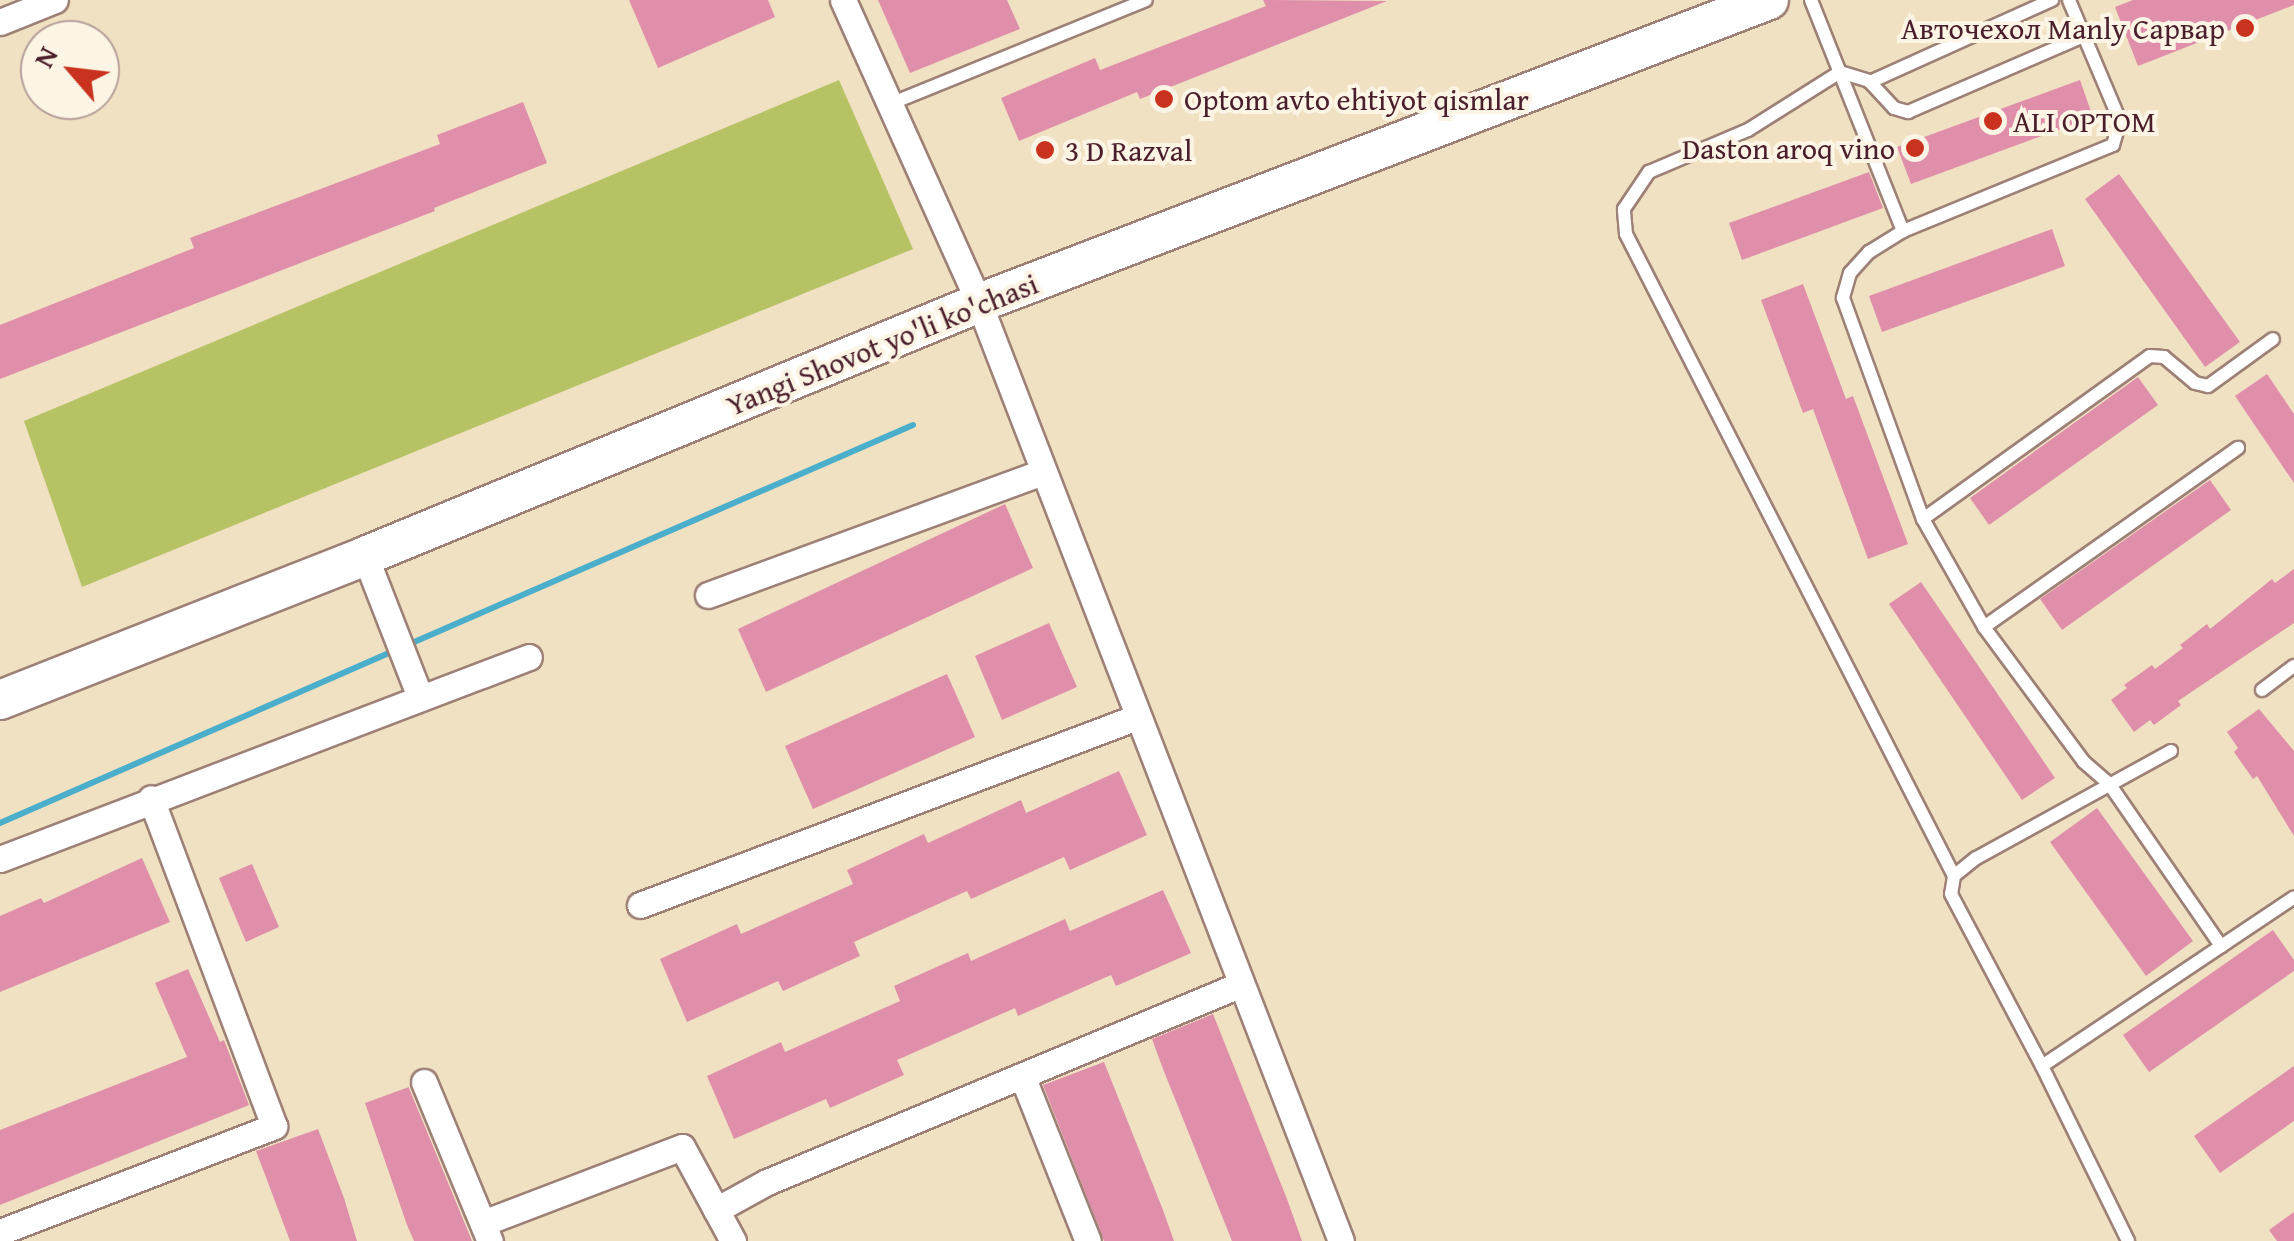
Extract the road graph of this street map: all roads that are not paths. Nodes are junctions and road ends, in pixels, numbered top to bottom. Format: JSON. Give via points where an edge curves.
{"nodes":[{"id":1,"x":56,"y":0,"type":"edge"},
{"id":2,"x":843,"y":0,"type":"edge"},
{"id":3,"x":1146,"y":0,"type":"edge"},
{"id":4,"x":1770,"y":0,"type":"edge"},
{"id":5,"x":1811,"y":0,"type":"edge"},
{"id":6,"x":2052,"y":0,"type":"edge"},
{"id":7,"x":2069,"y":0,"type":"edge"},
{"id":8,"x":0,"y":22,"type":"edge"},
{"id":9,"x":2084,"y":36,"type":"junction"},
{"id":10,"x":1840,"y":72,"type":"junction"},
{"id":11,"x":1870,"y":82,"type":"junction"},
{"id":12,"x":890,"y":104,"type":"junction"},
{"id":13,"x":1903,"y":231,"type":"junction"},
{"id":14,"x":978,"y":303,"type":"junction"},
{"id":15,"x":2272,"y":339,"type":"dead end"},
{"id":16,"x":2238,"y":448,"type":"dead end"},
{"id":17,"x":1043,"y":472,"type":"junction"},
{"id":18,"x":1923,"y":519,"type":"junction"},
{"id":19,"x":365,"y":556,"type":"junction"},
{"id":20,"x":708,"y":595,"type":"dead end"},
{"id":21,"x":1984,"y":627,"type":"junction"},
{"id":22,"x":529,"y":657,"type":"dead end"},
{"id":23,"x":2294,"y":666,"type":"edge"},
{"id":24,"x":2262,"y":690,"type":"dead end"},
{"id":25,"x":420,"y":697,"type":"junction"},
{"id":26,"x":0,"y":700,"type":"edge"},
{"id":27,"x":1136,"y":717,"type":"junction"},
{"id":28,"x":2172,"y":752,"type":"dead end"},
{"id":29,"x":2110,"y":785,"type":"junction"},
{"id":30,"x":151,"y":798,"type":"junction"},
{"id":31,"x":0,"y":859,"type":"edge"},
{"id":32,"x":1954,"y":876,"type":"junction"},
{"id":33,"x":2294,"y":897,"type":"edge"},
{"id":34,"x":640,"y":905,"type":"dead end"},
{"id":35,"x":2221,"y":946,"type":"junction"},
{"id":36,"x":1239,"y":985,"type":"junction"},
{"id":37,"x":2042,"y":1066,"type":"junction"},
{"id":38,"x":1023,"y":1078,"type":"junction"},
{"id":39,"x":424,"y":1082,"type":"dead end"},
{"id":40,"x":716,"y":1210,"type":"junction"},
{"id":41,"x":0,"y":1232,"type":"edge"},
{"id":42,"x":487,"y":1232,"type":"edge"},
{"id":43,"x":732,"y":1241,"type":"edge"},
{"id":44,"x":1088,"y":1241,"type":"edge"},
{"id":45,"x":1341,"y":1241,"type":"edge"},
{"id":46,"x":2128,"y":1241,"type":"edge"}],
"edges":[{"from":1,"to":8,"type":"street"},
{"from":2,"to":12,"type":"street"},
{"from":3,"to":12,"type":"lane"},
{"from":4,"to":14,"type":"main road","name":"Yangi Shovot yo'li ko'chasi"},
{"from":5,"to":10,"type":"lane"},
{"from":6,"to":11,"type":"lane"},
{"from":7,"to":9,"type":"lane"},
{"from":9,"to":11,"type":"lane","via":[[1908,112],[1894,108]]},
{"from":9,"to":13,"type":"lane","via":[[2120,121],[2113,145]]},
{"from":10,"to":11,"type":"lane"},
{"from":10,"to":13,"type":"lane"},
{"from":10,"to":32,"type":"lane","via":[[1748,130],[1650,172],[1624,209],[1626,234]]},
{"from":12,"to":14,"type":"street"},
{"from":13,"to":18,"type":"lane","via":[[1850,273],[1843,298]]},
{"from":14,"to":17,"type":"street"},
{"from":14,"to":19,"type":"main road","name":"Yangi Shovot yo'li ko'chasi"},
{"from":15,"to":18,"type":"lane","via":[[2208,386],[2164,357],[2150,356]]},
{"from":16,"to":21,"type":"lane"},
{"from":17,"to":20,"type":"street"},
{"from":17,"to":27,"type":"street"},
{"from":18,"to":21,"type":"lane"},
{"from":19,"to":25,"type":"street"},
{"from":19,"to":26,"type":"main road","name":"Yangi Shovot yo'li ko'chasi"},
{"from":21,"to":29,"type":"lane","via":[[2084,762]]},
{"from":22,"to":25,"type":"street"},
{"from":23,"to":24,"type":"lane"},
{"from":25,"to":30,"type":"street"},
{"from":27,"to":34,"type":"street"},
{"from":27,"to":36,"type":"street"},
{"from":28,"to":29,"type":"lane"},
{"from":29,"to":32,"type":"lane"},
{"from":29,"to":35,"type":"lane"},
{"from":30,"to":31,"type":"street"},
{"from":30,"to":41,"type":"street","via":[[274,1126]]},
{"from":32,"to":37,"type":"lane","via":[[1952,894]]},
{"from":33,"to":35,"type":"lane"},
{"from":35,"to":37,"type":"lane"},
{"from":36,"to":38,"type":"street"},
{"from":36,"to":45,"type":"street"},
{"from":37,"to":46,"type":"lane"},
{"from":38,"to":40,"type":"street","via":[[768,1182]]},
{"from":38,"to":44,"type":"street"},
{"from":39,"to":42,"type":"street"},
{"from":40,"to":42,"type":"street","via":[[682,1148]]},
{"from":40,"to":43,"type":"street"}]}
